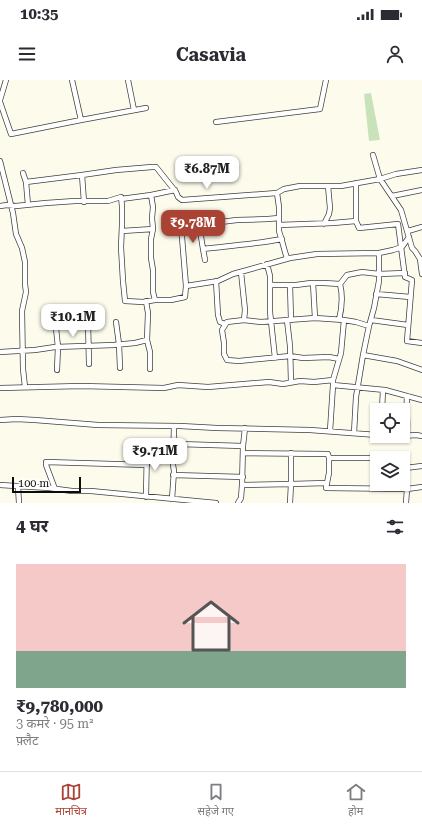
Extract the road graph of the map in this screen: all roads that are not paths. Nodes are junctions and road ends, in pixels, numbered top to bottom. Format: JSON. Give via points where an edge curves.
{"nodes":[{"id":1,"x":6,"y":80,"type":"edge"},
{"id":2,"x":72,"y":80,"type":"edge"},
{"id":3,"x":128,"y":80,"type":"edge"},
{"id":4,"x":326,"y":80,"type":"edge"},
{"id":5,"x":0,"y":101,"type":"edge"},
{"id":6,"x":146,"y":108,"type":"dead end"},
{"id":7,"x":134,"y":110,"type":"junction"},
{"id":8,"x":81,"y":120,"type":"junction"},
{"id":9,"x":216,"y":122,"type":"dead end"},
{"id":10,"x":373,"y":155,"type":"dead end"},
{"id":11,"x":0,"y":161,"type":"edge"},
{"id":12,"x":422,"y":170,"type":"edge"},
{"id":13,"x":23,"y":173,"type":"dead end"},
{"id":14,"x":82,"y":175,"type":"junction"},
{"id":15,"x":380,"y":179,"type":"junction"},
{"id":16,"x":26,"y":182,"type":"junction"},
{"id":17,"x":356,"y":183,"type":"junction"},
{"id":18,"x":328,"y":186,"type":"junction"},
{"id":19,"x":175,"y":190,"type":"junction"},
{"id":20,"x":422,"y":190,"type":"edge"},
{"id":21,"x":277,"y":194,"type":"junction"},
{"id":22,"x":150,"y":195,"type":"junction"},
{"id":23,"x":392,"y":196,"type":"junction"},
{"id":24,"x":121,"y":199,"type":"junction"},
{"id":25,"x":84,"y":202,"type":"junction"},
{"id":26,"x":28,"y":205,"type":"junction"},
{"id":27,"x":0,"y":206,"type":"edge"},
{"id":28,"x":11,"y":206,"type":"junction"},
{"id":29,"x":279,"y":218,"type":"junction"},
{"id":30,"x":404,"y":219,"type":"junction"},
{"id":31,"x":356,"y":221,"type":"junction"},
{"id":32,"x":199,"y":224,"type":"junction"},
{"id":33,"x":324,"y":224,"type":"junction"},
{"id":34,"x":398,"y":224,"type":"junction"},
{"id":35,"x":279,"y":225,"type":"junction"},
{"id":36,"x":422,"y":228,"type":"edge"},
{"id":37,"x":153,"y":229,"type":"junction"},
{"id":38,"x":122,"y":231,"type":"junction"},
{"id":39,"x":408,"y":231,"type":"junction"},
{"id":40,"x":409,"y":237,"type":"junction"},
{"id":41,"x":282,"y":239,"type":"junction"},
{"id":42,"x":402,"y":247,"type":"junction"},
{"id":43,"x":202,"y":249,"type":"junction"},
{"id":44,"x":379,"y":253,"type":"junction"},
{"id":45,"x":287,"y":258,"type":"junction"},
{"id":46,"x":421,"y":259,"type":"edge"},
{"id":47,"x":205,"y":260,"type":"dead end"},
{"id":48,"x":267,"y":264,"type":"junction"},
{"id":49,"x":241,"y":272,"type":"junction"},
{"id":50,"x":405,"y":273,"type":"junction"},
{"id":51,"x":379,"y":274,"type":"junction"},
{"id":52,"x":422,"y":274,"type":"edge"},
{"id":53,"x":216,"y":281,"type":"junction"},
{"id":54,"x":313,"y":283,"type":"junction"},
{"id":55,"x":340,"y":284,"type":"junction"},
{"id":56,"x":270,"y":285,"type":"junction"},
{"id":57,"x":290,"y":285,"type":"junction"},
{"id":58,"x":186,"y":286,"type":"junction"},
{"id":59,"x":376,"y":294,"type":"junction"},
{"id":60,"x":410,"y":297,"type":"junction"},
{"id":61,"x":155,"y":300,"type":"junction"},
{"id":62,"x":146,"y":301,"type":"junction"},
{"id":63,"x":315,"y":318,"type":"junction"},
{"id":64,"x":55,"y":319,"type":"dead end"},
{"id":65,"x":244,"y":320,"type":"junction"},
{"id":66,"x":289,"y":320,"type":"junction"},
{"id":67,"x":342,"y":320,"type":"junction"},
{"id":68,"x":371,"y":320,"type":"junction"},
{"id":69,"x":272,"y":321,"type":"junction"},
{"id":70,"x":88,"y":322,"type":"dead end"},
{"id":71,"x":116,"y":322,"type":"dead end"},
{"id":72,"x":225,"y":324,"type":"junction"},
{"id":73,"x":408,"y":325,"type":"junction"},
{"id":74,"x":369,"y":326,"type":"junction"},
{"id":75,"x":148,"y":340,"type":"junction"},
{"id":76,"x":119,"y":344,"type":"junction"},
{"id":77,"x":422,"y":344,"type":"edge"},
{"id":78,"x":88,"y":346,"type":"junction"},
{"id":79,"x":58,"y":347,"type":"junction"},
{"id":80,"x":23,"y":351,"type":"junction"},
{"id":81,"x":0,"y":352,"type":"edge"},
{"id":82,"x":363,"y":355,"type":"junction"},
{"id":83,"x":290,"y":356,"type":"junction"},
{"id":84,"x":275,"y":358,"type":"junction"},
{"id":85,"x":339,"y":359,"type":"junction"},
{"id":86,"x":89,"y":364,"type":"dead end"},
{"id":87,"x":120,"y":368,"type":"dead end"},
{"id":88,"x":150,"y":369,"type":"dead end"},
{"id":89,"x":56,"y":370,"type":"dead end"},
{"id":90,"x":422,"y":370,"type":"edge"},
{"id":91,"x":291,"y":382,"type":"junction"},
{"id":92,"x":333,"y":382,"type":"junction"},
{"id":93,"x":25,"y":387,"type":"junction"},
{"id":94,"x":358,"y":387,"type":"junction"},
{"id":95,"x":0,"y":388,"type":"edge"},
{"id":96,"x":382,"y":390,"type":"junction"},
{"id":97,"x":408,"y":396,"type":"junction"},
{"id":98,"x":422,"y":400,"type":"edge"},
{"id":99,"x":382,"y":403,"type":"edge"},
{"id":100,"x":407,"y":403,"type":"edge"},
{"id":101,"x":0,"y":420,"type":"edge"},
{"id":102,"x":174,"y":426,"type":"junction"},
{"id":103,"x":245,"y":428,"type":"junction"},
{"id":104,"x":330,"y":431,"type":"junction"},
{"id":105,"x":354,"y":433,"type":"junction"},
{"id":106,"x":370,"y":434,"type":"edge"},
{"id":107,"x":410,"y":436,"type":"edge"},
{"id":108,"x":422,"y":436,"type":"edge"},
{"id":109,"x":174,"y":445,"type":"junction"},
{"id":110,"x":243,"y":446,"type":"junction"},
{"id":111,"x":147,"y":447,"type":"dead end"},
{"id":112,"x":291,"y":453,"type":"junction"},
{"id":113,"x":243,"y":454,"type":"junction"},
{"id":114,"x":329,"y":458,"type":"junction"},
{"id":115,"x":370,"y":458,"type":"edge"},
{"id":116,"x":147,"y":465,"type":"junction"},
{"id":117,"x":422,"y":466,"type":"edge"},
{"id":118,"x":410,"y":467,"type":"edge"},
{"id":119,"x":174,"y":475,"type":"junction"},
{"id":120,"x":243,"y":477,"type":"junction"},
{"id":121,"x":327,"y":483,"type":"junction"},
{"id":122,"x":291,"y":484,"type":"junction"},
{"id":123,"x":0,"y":485,"type":"edge"},
{"id":124,"x":242,"y":485,"type":"junction"},
{"id":125,"x":18,"y":487,"type":"junction"},
{"id":126,"x":422,"y":487,"type":"edge"},
{"id":127,"x":55,"y":489,"type":"junction"},
{"id":128,"x":370,"y":489,"type":"edge"},
{"id":129,"x":410,"y":489,"type":"edge"},
{"id":130,"x":407,"y":491,"type":"edge"},
{"id":131,"x":146,"y":497,"type":"junction"},
{"id":132,"x":172,"y":499,"type":"junction"},
{"id":133,"x":19,"y":503,"type":"edge"},
{"id":134,"x":216,"y":503,"type":"edge"},
{"id":135,"x":238,"y":503,"type":"edge"},
{"id":136,"x":290,"y":503,"type":"edge"},
{"id":137,"x":406,"y":503,"type":"edge"}],
"edges":[{"from":1,"to":5,"type":"street"},
{"from":2,"to":8,"type":"street"},
{"from":3,"to":7,"type":"street"},
{"from":4,"to":9,"type":"street","via":[[320,109]]},
{"from":5,"to":8,"type":"street","via":[[11,134]]},
{"from":6,"to":7,"type":"street"},
{"from":7,"to":8,"type":"street"},
{"from":10,"to":15,"type":"street"},
{"from":11,"to":28,"type":"street"},
{"from":12,"to":15,"type":"street"},
{"from":13,"to":16,"type":"street"},
{"from":14,"to":16,"type":"street"},
{"from":14,"to":19,"type":"street","via":[[156,167]]},
{"from":14,"to":25,"type":"street"},
{"from":15,"to":17,"type":"street"},
{"from":15,"to":23,"type":"street"},
{"from":16,"to":26,"type":"street"},
{"from":17,"to":18,"type":"street"},
{"from":17,"to":31,"type":"street"},
{"from":18,"to":21,"type":"street","via":[[300,186],[284,189]]},
{"from":18,"to":33,"type":"street","via":[[330,208]]},
{"from":19,"to":21,"type":"street","via":[[182,200]]},
{"from":19,"to":22,"type":"street"},
{"from":20,"to":23,"type":"street"},
{"from":21,"to":29,"type":"street"},
{"from":22,"to":24,"type":"street"},
{"from":22,"to":37,"type":"street"},
{"from":23,"to":30,"type":"street"},
{"from":24,"to":25,"type":"street"},
{"from":24,"to":38,"type":"street"},
{"from":25,"to":26,"type":"street"},
{"from":26,"to":28,"type":"street"},
{"from":27,"to":28,"type":"street"},
{"from":28,"to":80,"type":"street","via":[[25,262]]},
{"from":29,"to":32,"type":"street"},
{"from":29,"to":35,"type":"street"},
{"from":30,"to":34,"type":"street"},
{"from":30,"to":39,"type":"street"},
{"from":31,"to":33,"type":"street"},
{"from":31,"to":34,"type":"street","via":[[359,228]]},
{"from":32,"to":43,"type":"street"},
{"from":32,"to":58,"type":"street","via":[[181,225]]},
{"from":33,"to":35,"type":"street"},
{"from":34,"to":42,"type":"street"},
{"from":35,"to":41,"type":"street"},
{"from":36,"to":39,"type":"street"},
{"from":37,"to":38,"type":"street"},
{"from":37,"to":61,"type":"street","via":[[151,258]]},
{"from":38,"to":62,"type":"street","via":[[125,301]]},
{"from":39,"to":40,"type":"street"},
{"from":40,"to":42,"type":"street"},
{"from":40,"to":46,"type":"street","via":[[412,248]]},
{"from":41,"to":43,"type":"street"},
{"from":41,"to":45,"type":"street"},
{"from":42,"to":44,"type":"street"},
{"from":42,"to":50,"type":"street"},
{"from":43,"to":47,"type":"street"},
{"from":44,"to":45,"type":"street","via":[[317,254]]},
{"from":44,"to":51,"type":"street"},
{"from":45,"to":48,"type":"street"},
{"from":46,"to":52,"type":"street"},
{"from":48,"to":49,"type":"street"},
{"from":48,"to":56,"type":"street"},
{"from":49,"to":53,"type":"street"},
{"from":49,"to":65,"type":"street"},
{"from":50,"to":51,"type":"street"},
{"from":50,"to":60,"type":"street","via":[[405,277],[412,280]]},
{"from":51,"to":55,"type":"street","via":[[362,272],[347,275]]},
{"from":51,"to":59,"type":"street"},
{"from":53,"to":58,"type":"street"},
{"from":53,"to":72,"type":"street","via":[[218,315],[220,322]]},
{"from":54,"to":55,"type":"street"},
{"from":54,"to":57,"type":"street"},
{"from":54,"to":63,"type":"street"},
{"from":55,"to":67,"type":"street"},
{"from":56,"to":57,"type":"street"},
{"from":56,"to":69,"type":"street"},
{"from":57,"to":66,"type":"street"},
{"from":58,"to":61,"type":"street","via":[[184,297]]},
{"from":59,"to":60,"type":"street"},
{"from":59,"to":68,"type":"street"},
{"from":60,"to":73,"type":"street"},
{"from":61,"to":62,"type":"street"},
{"from":62,"to":75,"type":"street"},
{"from":63,"to":66,"type":"street"},
{"from":63,"to":67,"type":"street"},
{"from":64,"to":79,"type":"street"},
{"from":65,"to":69,"type":"street"},
{"from":65,"to":72,"type":"street"},
{"from":66,"to":69,"type":"street"},
{"from":66,"to":83,"type":"street"},
{"from":67,"to":74,"type":"street"},
{"from":67,"to":85,"type":"street"},
{"from":68,"to":73,"type":"street"},
{"from":68,"to":74,"type":"street"},
{"from":69,"to":84,"type":"street"},
{"from":70,"to":78,"type":"street"},
{"from":71,"to":76,"type":"street"},
{"from":72,"to":84,"type":"street","via":[[222,330],[227,360]]},
{"from":73,"to":77,"type":"street","via":[[407,341]]},
{"from":74,"to":82,"type":"street"},
{"from":75,"to":76,"type":"street"},
{"from":75,"to":88,"type":"street"},
{"from":76,"to":78,"type":"street"},
{"from":76,"to":87,"type":"street"},
{"from":78,"to":79,"type":"street"},
{"from":78,"to":86,"type":"street"},
{"from":79,"to":80,"type":"street"},
{"from":79,"to":89,"type":"street"},
{"from":80,"to":81,"type":"street"},
{"from":80,"to":93,"type":"street"},
{"from":82,"to":90,"type":"street","via":[[397,361]]},
{"from":82,"to":94,"type":"street"},
{"from":83,"to":84,"type":"street"},
{"from":83,"to":85,"type":"street"},
{"from":83,"to":91,"type":"street"},
{"from":85,"to":92,"type":"street"},
{"from":91,"to":92,"type":"street"},
{"from":91,"to":93,"type":"street","via":[[208,387],[178,385],[164,388]]},
{"from":92,"to":94,"type":"street"},
{"from":92,"to":104,"type":"street"},
{"from":93,"to":95,"type":"street"},
{"from":94,"to":96,"type":"street"},
{"from":94,"to":105,"type":"street"},
{"from":96,"to":97,"type":"street"},
{"from":96,"to":99,"type":"street"},
{"from":97,"to":98,"type":"street"},
{"from":97,"to":100,"type":"street"},
{"from":101,"to":102,"type":"street"},
{"from":102,"to":103,"type":"street"},
{"from":102,"to":109,"type":"street"},
{"from":103,"to":104,"type":"street"},
{"from":103,"to":110,"type":"street"},
{"from":104,"to":105,"type":"street"},
{"from":105,"to":106,"type":"street"},
{"from":107,"to":108,"type":"street"},
{"from":109,"to":110,"type":"street"},
{"from":109,"to":119,"type":"street"},
{"from":110,"to":113,"type":"street"},
{"from":111,"to":116,"type":"street"},
{"from":112,"to":113,"type":"street"},
{"from":112,"to":114,"type":"street","via":[[328,454]]},
{"from":112,"to":122,"type":"street"},
{"from":113,"to":120,"type":"street"},
{"from":114,"to":115,"type":"street"},
{"from":114,"to":121,"type":"street"},
{"from":116,"to":127,"type":"street","via":[[46,462]]},
{"from":116,"to":131,"type":"street"},
{"from":117,"to":118,"type":"street"},
{"from":119,"to":120,"type":"street"},
{"from":119,"to":132,"type":"street"},
{"from":120,"to":124,"type":"street"},
{"from":121,"to":122,"type":"street"},
{"from":121,"to":128,"type":"street","via":[[326,488]]},
{"from":122,"to":124,"type":"street"},
{"from":122,"to":136,"type":"street"},
{"from":123,"to":125,"type":"street"},
{"from":124,"to":135,"type":"street"},
{"from":125,"to":127,"type":"street"},
{"from":125,"to":133,"type":"street"},
{"from":126,"to":129,"type":"street"},
{"from":127,"to":131,"type":"street"},
{"from":130,"to":137,"type":"street"},
{"from":131,"to":132,"type":"street"},
{"from":132,"to":134,"type":"street"}]}
